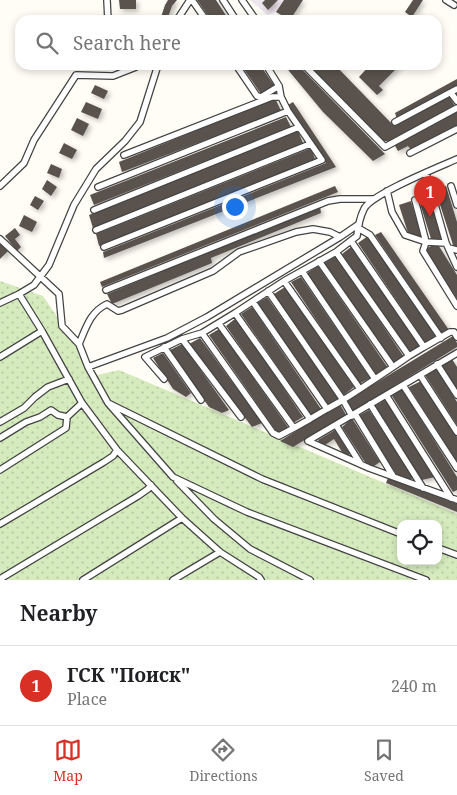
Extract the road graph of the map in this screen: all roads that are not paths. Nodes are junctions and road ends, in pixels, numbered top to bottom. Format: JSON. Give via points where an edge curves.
{"nodes":[{"id":1,"x":107,"y":0,"type":"edge"},
{"id":2,"x":191,"y":0,"type":"edge"},
{"id":3,"x":223,"y":0,"type":"edge"},
{"id":4,"x":242,"y":0,"type":"edge"},
{"id":5,"x":446,"y":0,"type":"edge"},
{"id":6,"x":454,"y":5,"type":"dead end"},
{"id":7,"x":108,"y":15,"type":"edge"},
{"id":8,"x":180,"y":15,"type":"edge"},
{"id":9,"x":202,"y":15,"type":"edge"},
{"id":10,"x":233,"y":15,"type":"edge"},
{"id":11,"x":252,"y":15,"type":"edge"},
{"id":12,"x":128,"y":70,"type":"edge"},
{"id":13,"x":156,"y":70,"type":"edge"},
{"id":14,"x":239,"y":70,"type":"edge"},
{"id":15,"x":269,"y":70,"type":"edge"},
{"id":16,"x":309,"y":70,"type":"edge"},
{"id":17,"x":279,"y":86,"type":"junction"},
{"id":18,"x":454,"y":91,"type":"edge"},
{"id":19,"x":281,"y":97,"type":"junction"},
{"id":20,"x":457,"y":101,"type":"edge"},
{"id":21,"x":457,"y":108,"type":"edge"},
{"id":22,"x":288,"y":111,"type":"junction"},
{"id":23,"x":395,"y":122,"type":"dead end"},
{"id":24,"x":299,"y":127,"type":"junction"},
{"id":25,"x":457,"y":129,"type":"edge"},
{"id":26,"x":310,"y":144,"type":"junction"},
{"id":27,"x":410,"y":154,"type":"dead end"},
{"id":28,"x":124,"y":155,"type":"dead end"},
{"id":29,"x":457,"y":159,"type":"edge"},
{"id":30,"x":426,"y":173,"type":"junction"},
{"id":31,"x":0,"y":186,"type":"edge"},
{"id":32,"x":451,"y":186,"type":"dead end"},
{"id":33,"x":98,"y":187,"type":"dead end"},
{"id":34,"x":387,"y":192,"type":"junction"},
{"id":35,"x":373,"y":199,"type":"junction"},
{"id":36,"x":415,"y":200,"type":"dead end"},
{"id":37,"x":457,"y":204,"type":"edge"},
{"id":38,"x":94,"y":210,"type":"dead end"},
{"id":39,"x":359,"y":226,"type":"junction"},
{"id":40,"x":96,"y":230,"type":"dead end"},
{"id":41,"x":340,"y":237,"type":"junction"},
{"id":42,"x":0,"y":239,"type":"edge"},
{"id":43,"x":351,"y":240,"type":"junction"},
{"id":44,"x":426,"y":242,"type":"junction"},
{"id":45,"x":448,"y":245,"type":"junction"},
{"id":46,"x":104,"y":247,"type":"dead end"},
{"id":47,"x":457,"y":250,"type":"edge"},
{"id":48,"x":336,"y":252,"type":"junction"},
{"id":49,"x":319,"y":261,"type":"junction"},
{"id":50,"x":457,"y":267,"type":"edge"},
{"id":51,"x":302,"y":271,"type":"junction"},
{"id":52,"x":40,"y":276,"type":"junction"},
{"id":53,"x":284,"y":281,"type":"junction"},
{"id":54,"x":106,"y":290,"type":"dead end"},
{"id":55,"x":268,"y":291,"type":"junction"},
{"id":56,"x":20,"y":294,"type":"junction"},
{"id":57,"x":253,"y":302,"type":"junction"},
{"id":58,"x":0,"y":303,"type":"edge"},
{"id":59,"x":457,"y":306,"type":"edge"},
{"id":60,"x":235,"y":313,"type":"junction"},
{"id":61,"x":219,"y":324,"type":"junction"},
{"id":62,"x":42,"y":331,"type":"junction"},
{"id":63,"x":202,"y":333,"type":"junction"},
{"id":64,"x":457,"y":337,"type":"edge"},
{"id":65,"x":441,"y":338,"type":"junction"},
{"id":66,"x":182,"y":339,"type":"junction"},
{"id":67,"x":79,"y":344,"type":"junction"},
{"id":68,"x":164,"y":347,"type":"junction"},
{"id":69,"x":424,"y":347,"type":"junction"},
{"id":70,"x":455,"y":354,"type":"edge"},
{"id":71,"x":409,"y":356,"type":"junction"},
{"id":72,"x":0,"y":358,"type":"edge"},
{"id":73,"x":457,"y":362,"type":"edge"},
{"id":74,"x":437,"y":364,"type":"junction"},
{"id":75,"x":88,"y":367,"type":"junction"},
{"id":76,"x":393,"y":367,"type":"junction"},
{"id":77,"x":420,"y":375,"type":"junction"},
{"id":78,"x":69,"y":379,"type":"junction"},
{"id":79,"x":164,"y":379,"type":"dead end"},
{"id":80,"x":375,"y":379,"type":"junction"},
{"id":81,"x":403,"y":385,"type":"junction"},
{"id":82,"x":360,"y":389,"type":"junction"},
{"id":83,"x":386,"y":395,"type":"junction"},
{"id":84,"x":457,"y":395,"type":"edge"},
{"id":85,"x":201,"y":400,"type":"dead end"},
{"id":86,"x":344,"y":400,"type":"junction"},
{"id":87,"x":82,"y":403,"type":"junction"},
{"id":88,"x":108,"y":403,"type":"junction"},
{"id":89,"x":370,"y":404,"type":"junction"},
{"id":90,"x":327,"y":409,"type":"junction"},
{"id":91,"x":353,"y":415,"type":"junction"},
{"id":92,"x":67,"y":417,"type":"junction"},
{"id":93,"x":240,"y":417,"type":"dead end"},
{"id":94,"x":310,"y":418,"type":"junction"},
{"id":95,"x":0,"y":422,"type":"edge"},
{"id":96,"x":336,"y":425,"type":"junction"},
{"id":97,"x":294,"y":428,"type":"junction"},
{"id":98,"x":457,"y":432,"type":"edge"},
{"id":99,"x":0,"y":438,"type":"edge"},
{"id":100,"x":118,"y":450,"type":"junction"},
{"id":101,"x":360,"y":464,"type":"junction"},
{"id":102,"x":457,"y":468,"type":"edge"},
{"id":103,"x":0,"y":470,"type":"edge"},
{"id":104,"x":173,"y":477,"type":"junction"},
{"id":105,"x":393,"y":477,"type":"junction"},
{"id":106,"x":151,"y":485,"type":"junction"},
{"id":107,"x":423,"y":488,"type":"junction"},
{"id":108,"x":454,"y":499,"type":"edge"},
{"id":109,"x":182,"y":518,"type":"junction"},
{"id":110,"x":0,"y":524,"type":"edge"},
{"id":111,"x":397,"y":532,"type":"edge"},
{"id":112,"x":442,"y":550,"type":"edge"},
{"id":113,"x":220,"y":552,"type":"junction"},
{"id":114,"x":457,"y":556,"type":"edge"},
{"id":115,"x":308,"y":578,"type":"edge"},
{"id":116,"x":0,"y":580,"type":"edge"},
{"id":117,"x":83,"y":580,"type":"edge"},
{"id":118,"x":173,"y":580,"type":"edge"},
{"id":119,"x":261,"y":580,"type":"edge"},
{"id":120,"x":318,"y":580,"type":"edge"},
{"id":121,"x":426,"y":580,"type":"edge"}],
"edges":[{"from":1,"to":7,"type":"street"},
{"from":2,"to":8,"type":"street"},
{"from":2,"to":9,"type":"street"},
{"from":3,"to":10,"type":"street"},
{"from":4,"to":11,"type":"street"},
{"from":5,"to":6,"type":"street"},
{"from":12,"to":31,"type":"street","via":[[113,76],[76,75],[34,140],[24,163]]},
{"from":13,"to":52,"type":"street","via":[[140,122],[96,169],[74,205],[49,265]]},
{"from":14,"to":17,"type":"street","via":[[257,96],[261,97]]},
{"from":15,"to":17,"type":"street"},
{"from":16,"to":21,"type":"street","via":[[384,147]]},
{"from":17,"to":19,"type":"street"},
{"from":18,"to":20,"type":"street"},
{"from":18,"to":23,"type":"street"},
{"from":19,"to":22,"type":"street"},
{"from":19,"to":28,"type":"street","via":[[272,96]]},
{"from":22,"to":24,"type":"street"},
{"from":22,"to":33,"type":"street"},
{"from":24,"to":26,"type":"street"},
{"from":24,"to":38,"type":"street"},
{"from":25,"to":27,"type":"street"},
{"from":26,"to":40,"type":"street"},
{"from":26,"to":46,"type":"street","via":[[322,160]]},
{"from":29,"to":30,"type":"street"},
{"from":30,"to":34,"type":"street"},
{"from":30,"to":45,"type":"street"},
{"from":32,"to":37,"type":"street"},
{"from":34,"to":35,"type":"street"},
{"from":34,"to":44,"type":"street","via":[[392,212],[405,235]]},
{"from":35,"to":39,"type":"street","via":[[364,208]]},
{"from":35,"to":54,"type":"street","via":[[328,201]]},
{"from":36,"to":44,"type":"street"},
{"from":39,"to":41,"type":"street"},
{"from":39,"to":43,"type":"street","via":[[357,236]]},
{"from":39,"to":65,"type":"street","via":[[370,235]]},
{"from":41,"to":67,"type":"street","via":[[314,229],[296,232],[240,252],[213,270],[122,310],[107,304],[93,314]]},
{"from":41,"to":75,"type":"street","via":[[167,338]]},
{"from":42,"to":52,"type":"street"},
{"from":43,"to":48,"type":"street"},
{"from":43,"to":69,"type":"street"},
{"from":44,"to":45,"type":"street"},
{"from":44,"to":59,"type":"street","via":[[423,251]]},
{"from":45,"to":47,"type":"street"},
{"from":45,"to":50,"type":"street"},
{"from":48,"to":49,"type":"street"},
{"from":48,"to":71,"type":"street"},
{"from":49,"to":51,"type":"street"},
{"from":49,"to":76,"type":"street"},
{"from":51,"to":53,"type":"street"},
{"from":51,"to":80,"type":"street"},
{"from":52,"to":56,"type":"street","via":[[34,285]]},
{"from":52,"to":67,"type":"street","via":[[59,294],[62,326]]},
{"from":53,"to":55,"type":"street"},
{"from":53,"to":82,"type":"street"},
{"from":55,"to":57,"type":"street"},
{"from":55,"to":86,"type":"street"},
{"from":56,"to":58,"type":"street"},
{"from":56,"to":62,"type":"street"},
{"from":57,"to":60,"type":"street"},
{"from":57,"to":90,"type":"street"},
{"from":60,"to":61,"type":"street"},
{"from":60,"to":94,"type":"street"},
{"from":61,"to":63,"type":"street"},
{"from":61,"to":97,"type":"street"},
{"from":62,"to":72,"type":"street"},
{"from":62,"to":78,"type":"street"},
{"from":63,"to":66,"type":"street"},
{"from":63,"to":97,"type":"street","via":[[273,433],[279,436]]},
{"from":64,"to":65,"type":"street","via":[[450,332]]},
{"from":65,"to":69,"type":"street"},
{"from":66,"to":68,"type":"street"},
{"from":66,"to":93,"type":"street"},
{"from":67,"to":75,"type":"street"},
{"from":68,"to":79,"type":"street","via":[[145,357]]},
{"from":68,"to":85,"type":"street"},
{"from":69,"to":71,"type":"street"},
{"from":70,"to":73,"type":"street"},
{"from":70,"to":74,"type":"street"},
{"from":71,"to":76,"type":"street"},
{"from":74,"to":77,"type":"street"},
{"from":74,"to":84,"type":"street"},
{"from":75,"to":88,"type":"street"},
{"from":76,"to":80,"type":"street"},
{"from":77,"to":81,"type":"street"},
{"from":77,"to":98,"type":"street"},
{"from":78,"to":87,"type":"street"},
{"from":78,"to":95,"type":"street","via":[[48,387],[24,408]]},
{"from":80,"to":82,"type":"street"},
{"from":81,"to":83,"type":"street"},
{"from":81,"to":102,"type":"street"},
{"from":82,"to":86,"type":"street"},
{"from":83,"to":89,"type":"street"},
{"from":83,"to":108,"type":"street"},
{"from":86,"to":90,"type":"street"},
{"from":86,"to":91,"type":"street"},
{"from":87,"to":92,"type":"street"},
{"from":87,"to":100,"type":"street"},
{"from":88,"to":104,"type":"street"},
{"from":88,"to":111,"type":"street","via":[[262,480]]},
{"from":89,"to":91,"type":"street"},
{"from":89,"to":107,"type":"street"},
{"from":90,"to":94,"type":"street"},
{"from":91,"to":96,"type":"street"},
{"from":91,"to":105,"type":"street"},
{"from":92,"to":99,"type":"street","via":[[51,410]]},
{"from":92,"to":103,"type":"street","via":[[66,428]]},
{"from":94,"to":97,"type":"street"},
{"from":96,"to":101,"type":"street"},
{"from":96,"to":101,"type":"street","via":[[308,441]]},
{"from":100,"to":106,"type":"street"},
{"from":100,"to":110,"type":"street","via":[[104,462]]},
{"from":101,"to":105,"type":"street"},
{"from":104,"to":115,"type":"street","via":[[214,519],[250,549]]},
{"from":104,"to":121,"type":"street","via":[[246,512]]},
{"from":105,"to":107,"type":"street"},
{"from":106,"to":109,"type":"street"},
{"from":106,"to":116,"type":"street"},
{"from":107,"to":108,"type":"street"},
{"from":109,"to":113,"type":"street"},
{"from":109,"to":117,"type":"street"},
{"from":112,"to":114,"type":"street"},
{"from":113,"to":118,"type":"street"},
{"from":113,"to":119,"type":"street"},
{"from":115,"to":120,"type":"street"}]}
